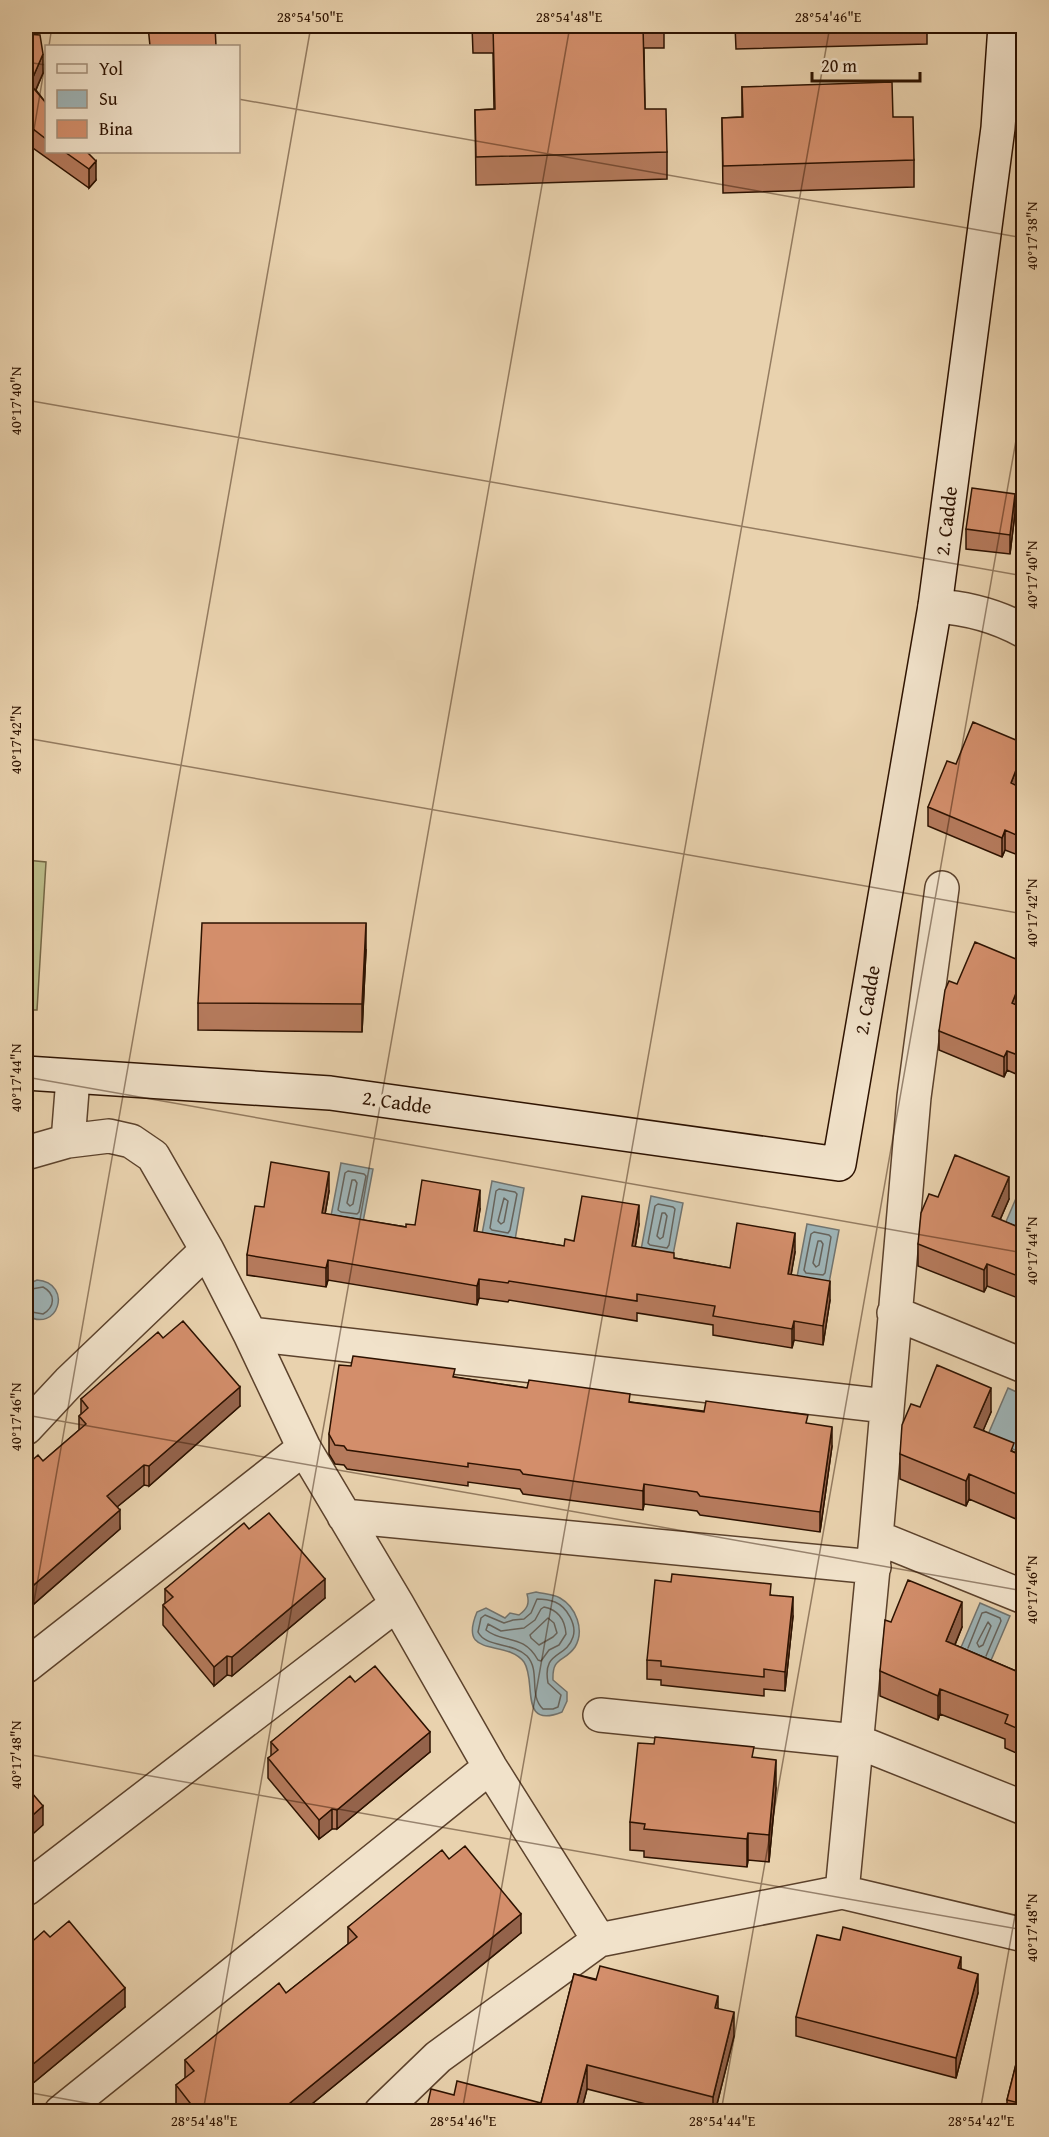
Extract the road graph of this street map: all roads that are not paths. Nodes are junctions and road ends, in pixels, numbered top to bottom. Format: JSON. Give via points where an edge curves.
{"nodes":[{"id":1,"x":1005,"y":26,"type":"edge"},
{"id":2,"x":935,"y":606,"type":"junction"},
{"id":3,"x":1023,"y":631,"type":"edge"},
{"id":4,"x":942,"y":888,"type":"dead end"},
{"id":5,"x":26,"y":1074,"type":"edge"},
{"id":6,"x":73,"y":1077,"type":"junction"},
{"id":7,"x":68,"y":1141,"type":"junction"},
{"id":8,"x":26,"y":1153,"type":"edge"},
{"id":9,"x":207,"y":1250,"type":"junction"},
{"id":10,"x":894,"y":1313,"type":"junction"},
{"id":11,"x":250,"y":1334,"type":"junction"},
{"id":12,"x":1023,"y":1366,"type":"edge"},
{"id":13,"x":886,"y":1406,"type":"junction"},
{"id":14,"x":26,"y":1428,"type":"edge"},
{"id":15,"x":304,"y":1448,"type":"junction"},
{"id":16,"x":344,"y":1516,"type":"junction"},
{"id":17,"x":875,"y":1552,"type":"junction"},
{"id":18,"x":1023,"y":1597,"type":"edge"},
{"id":19,"x":397,"y":1604,"type":"junction"},
{"id":20,"x":26,"y":1666,"type":"edge"},
{"id":21,"x":600,"y":1715,"type":"dead end"},
{"id":22,"x":856,"y":1741,"type":"junction"},
{"id":23,"x":490,"y":1767,"type":"junction"},
{"id":24,"x":1023,"y":1808,"type":"edge"},
{"id":25,"x":26,"y":1889,"type":"edge"},
{"id":26,"x":842,"y":1892,"type":"junction"},
{"id":27,"x":1023,"y":1935,"type":"edge"},
{"id":28,"x":599,"y":1940,"type":"junction"},
{"id":29,"x":61,"y":2112,"type":"edge"},
{"id":30,"x":381,"y":2112,"type":"edge"}],
"edges":[{"from":1,"to":2,"type":"street","name":"2. Cadde","via":[[998,128]]},
{"from":2,"to":3,"type":"street","via":[[967,608]]},
{"from":2,"to":6,"type":"street","name":"2. Cadde","via":[[839,1164],[330,1093]]},
{"from":4,"to":10,"type":"street","via":[[914,1097]]},
{"from":5,"to":6,"type":"street","name":"2. Cadde"},
{"from":6,"to":7,"type":"street"},
{"from":7,"to":8,"type":"street"},
{"from":7,"to":9,"type":"street","via":[[109,1136],[131,1141],[153,1156]]},
{"from":9,"to":11,"type":"street"},
{"from":9,"to":14,"type":"street"},
{"from":10,"to":12,"type":"street"},
{"from":10,"to":13,"type":"street"},
{"from":11,"to":13,"type":"street"},
{"from":11,"to":15,"type":"street"},
{"from":13,"to":17,"type":"street"},
{"from":15,"to":16,"type":"street"},
{"from":15,"to":20,"type":"street"},
{"from":16,"to":17,"type":"street"},
{"from":16,"to":19,"type":"street"},
{"from":17,"to":18,"type":"street"},
{"from":17,"to":22,"type":"street"},
{"from":19,"to":23,"type":"street"},
{"from":19,"to":25,"type":"street"},
{"from":21,"to":22,"type":"street"},
{"from":22,"to":24,"type":"street"},
{"from":22,"to":26,"type":"street"},
{"from":23,"to":28,"type":"street"},
{"from":23,"to":29,"type":"street"},
{"from":26,"to":27,"type":"street"},
{"from":26,"to":28,"type":"street"},
{"from":28,"to":30,"type":"street","via":[[438,2057]]}]}
